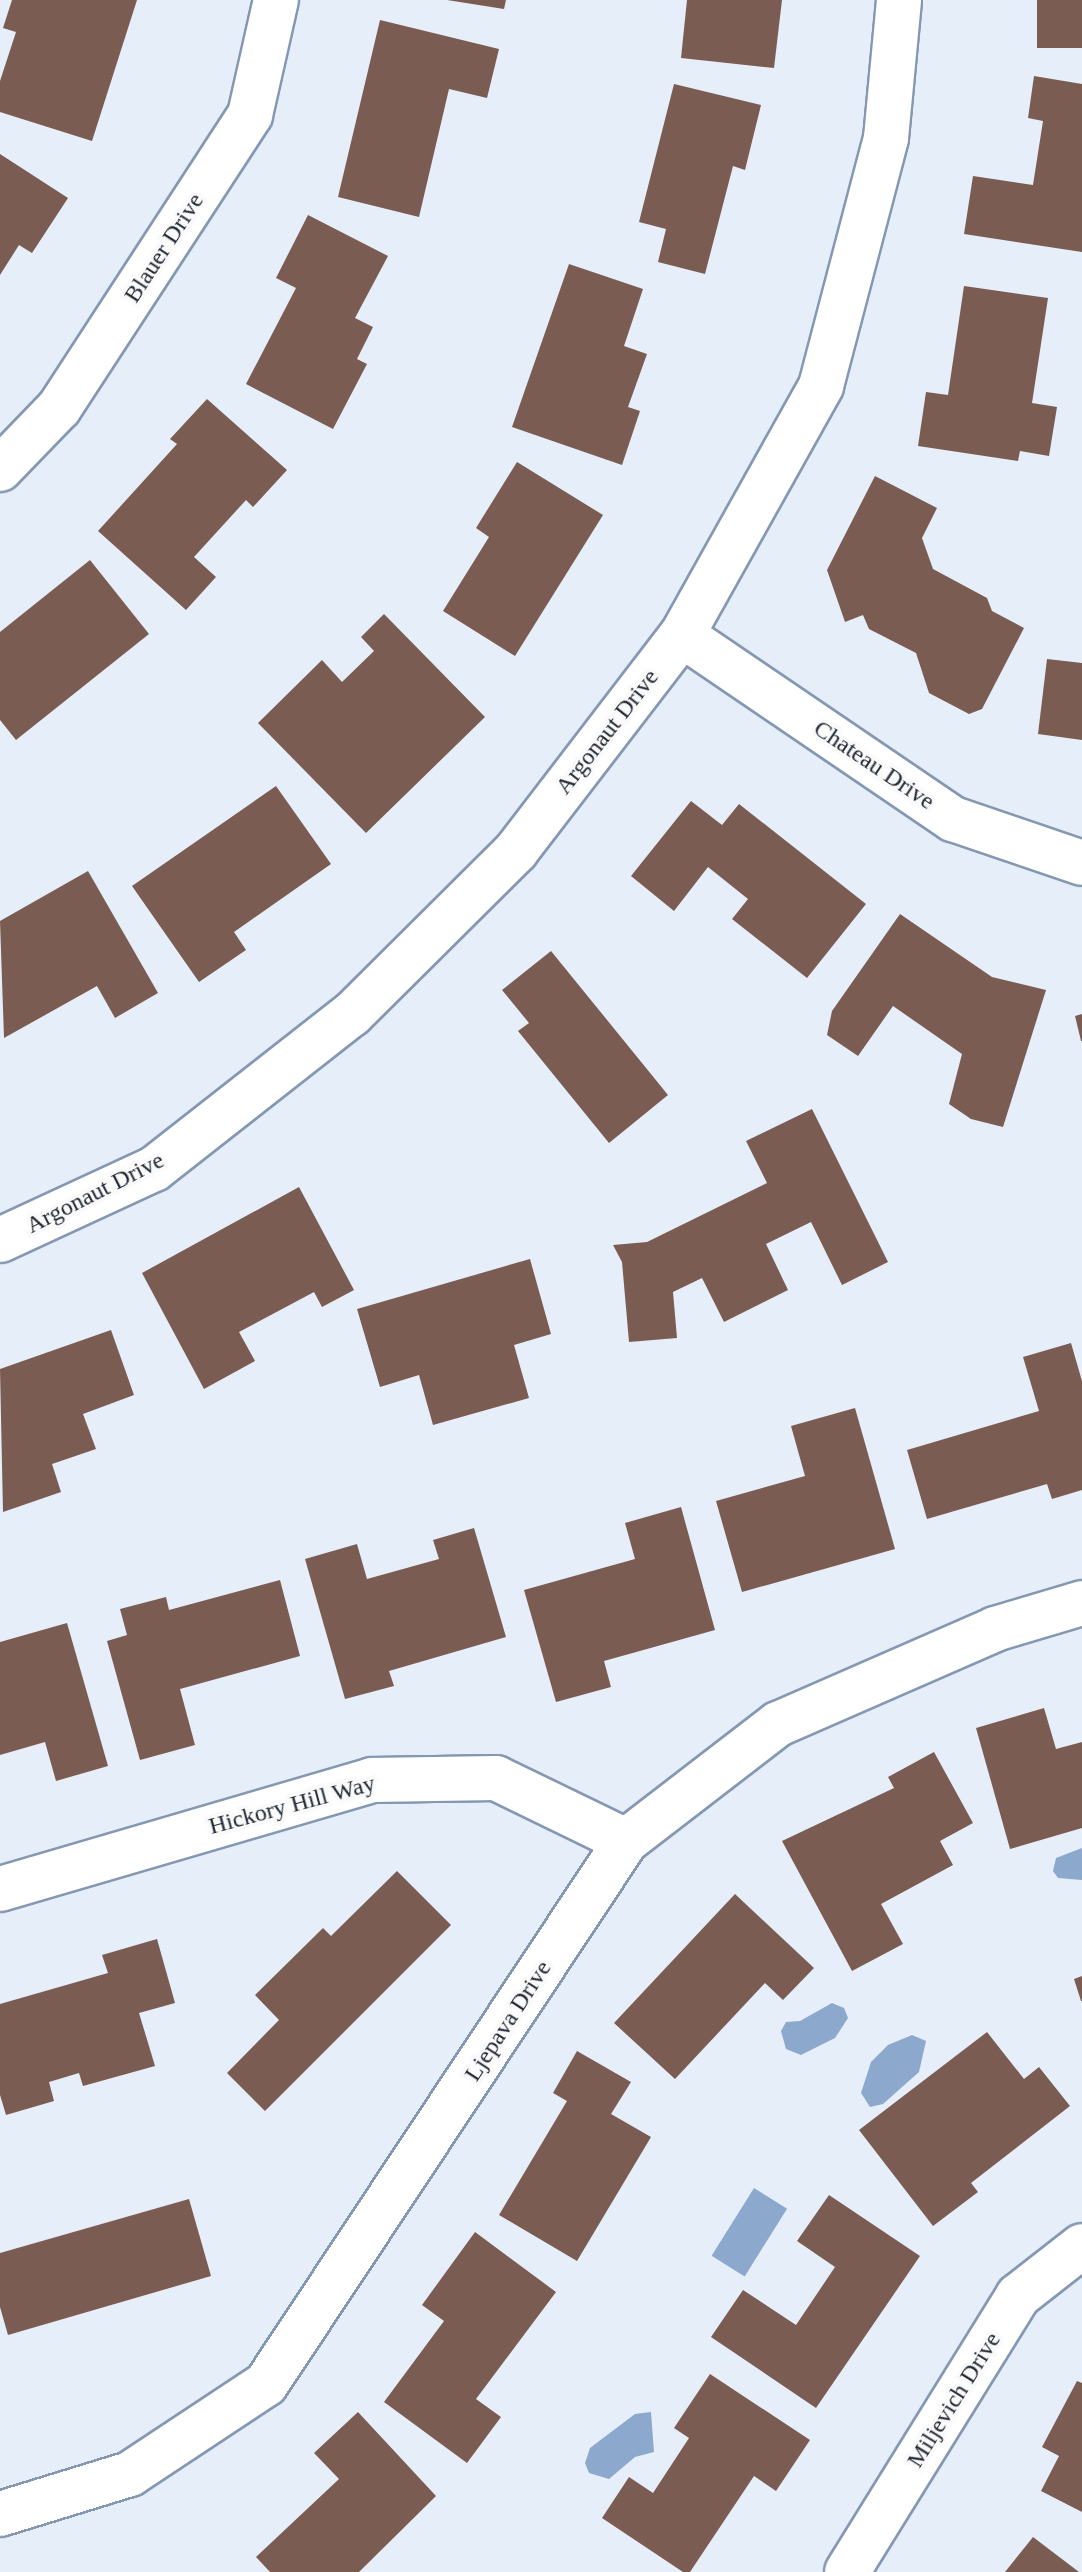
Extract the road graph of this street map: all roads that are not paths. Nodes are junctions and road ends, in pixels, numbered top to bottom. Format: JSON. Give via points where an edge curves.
{"nodes":[{"id":1,"x":276,"y":0,"type":"edge"},
{"id":2,"x":899,"y":0,"type":"edge"},
{"id":3,"x":0,"y":469,"type":"edge"},
{"id":4,"x":682,"y":635,"type":"junction"},
{"id":5,"x":1082,"y":863,"type":"edge"},
{"id":6,"x":0,"y":1240,"type":"edge"},
{"id":7,"x":1082,"y":1603,"type":"edge"},
{"id":8,"x":626,"y":1841,"type":"junction"},
{"id":9,"x":0,"y":1889,"type":"edge"},
{"id":10,"x":1082,"y":2246,"type":"edge"},
{"id":11,"x":0,"y":2514,"type":"edge"},
{"id":12,"x":847,"y":2572,"type":"edge"}],
"edges":[{"from":1,"to":3,"type":"street","name":"Blauer Drive","via":[[250,115],[59,408]]},
{"from":2,"to":4,"type":"street","name":"Argonaut Drive","via":[[886,138],[821,386]]},
{"from":4,"to":5,"type":"street","name":"Chateau Drive","via":[[953,819]]},
{"from":4,"to":6,"type":"street","name":"Argonaut Drive","via":[[516,851],[352,1014],[154,1169]]},
{"from":7,"to":8,"type":"street","name":"Ljepava Drive","via":[[995,1629],[778,1724]]},
{"from":8,"to":9,"type":"street","name":"Hickory Hill Way","via":[[496,1778],[372,1780]]},
{"from":8,"to":11,"type":"street","name":"Ljepava Drive","via":[[266,2384],[130,2474]]},
{"from":10,"to":12,"type":"street","name":"Miljevich Drive","via":[[1018,2296]]}]}
